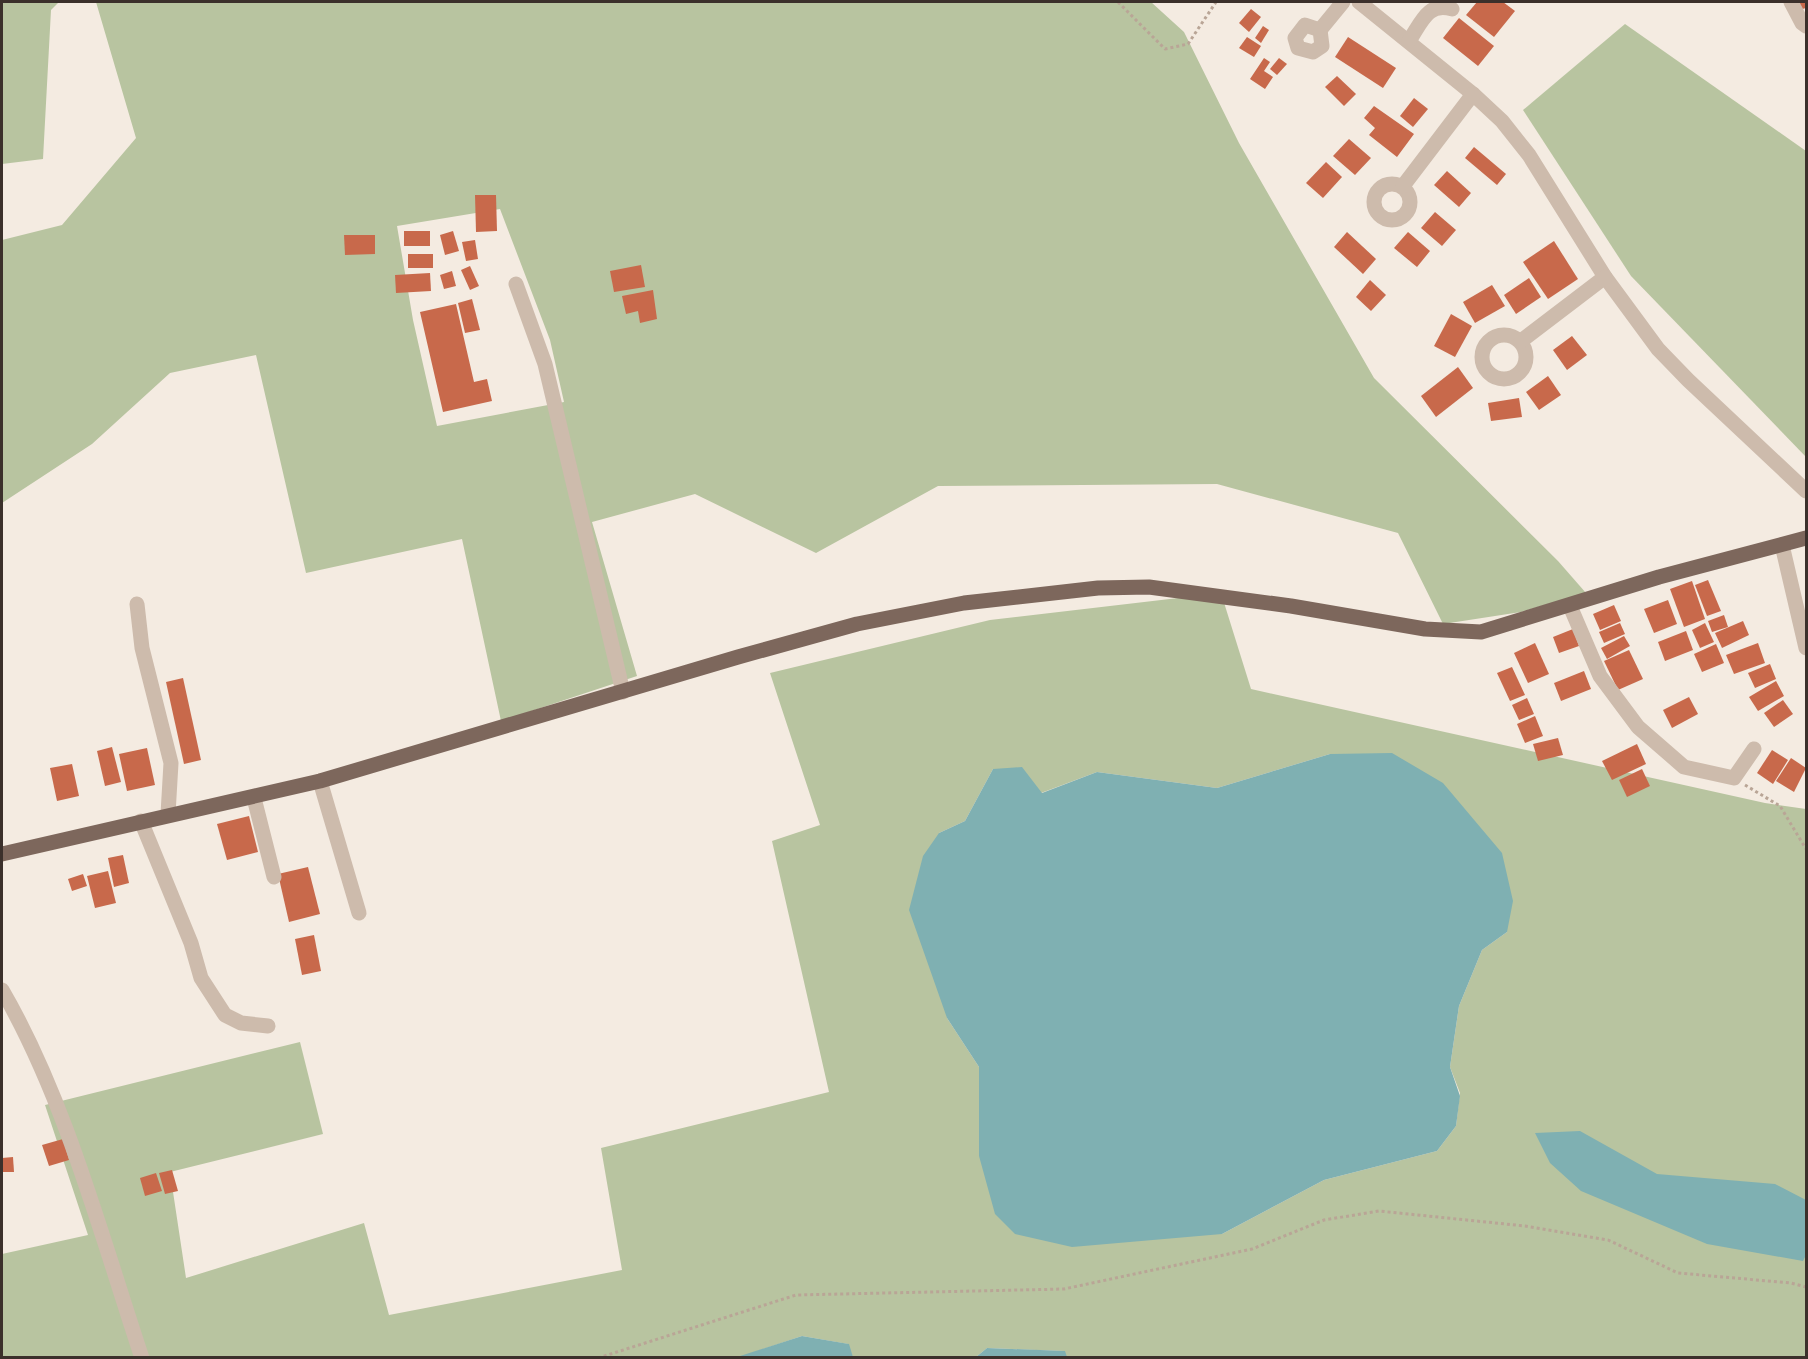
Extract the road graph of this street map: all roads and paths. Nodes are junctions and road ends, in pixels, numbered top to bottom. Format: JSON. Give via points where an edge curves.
{"nodes":[{"id":1,"x":1118,"y":2,"type":"edge"},
{"id":2,"x":1216,"y":2,"type":"edge"},
{"id":3,"x":1343,"y":2,"type":"edge"},
{"id":4,"x":1359,"y":2,"type":"edge"},
{"id":5,"x":1791,"y":2,"type":"edge"},
{"id":6,"x":1452,"y":9,"type":"dead end"},
{"id":7,"x":1806,"y":26,"type":"edge"},
{"id":8,"x":1320,"y":30,"type":"dead end"},
{"id":9,"x":1409,"y":41,"type":"junction"},
{"id":10,"x":1473,"y":94,"type":"junction"},
{"id":11,"x":1403,"y":186,"type":"dead end"},
{"id":12,"x":1605,"y":277,"type":"junction"},
{"id":13,"x":516,"y":284,"type":"dead end"},
{"id":14,"x":1521,"y":341,"type":"dead end"},
{"id":15,"x":1806,"y":491,"type":"edge"},
{"id":16,"x":1806,"y":538,"type":"edge"},
{"id":17,"x":1782,"y":545,"type":"junction"},
{"id":18,"x":137,"y":604,"type":"dead end"},
{"id":19,"x":1570,"y":606,"type":"junction"},
{"id":20,"x":1806,"y":648,"type":"edge"},
{"id":21,"x":623,"y":692,"type":"junction"},
{"id":22,"x":1754,"y":749,"type":"dead end"},
{"id":23,"x":1734,"y":778,"type":"junction"},
{"id":24,"x":320,"y":781,"type":"junction"},
{"id":25,"x":254,"y":798,"type":"junction"},
{"id":26,"x":168,"y":814,"type":"junction"},
{"id":27,"x":141,"y":821,"type":"junction"},
{"id":28,"x":1806,"y":849,"type":"edge"},
{"id":29,"x":2,"y":854,"type":"edge"},
{"id":30,"x":274,"y":877,"type":"dead end"},
{"id":31,"x":359,"y":912,"type":"dead end"},
{"id":32,"x":2,"y":990,"type":"edge"},
{"id":33,"x":268,"y":1026,"type":"dead end"},
{"id":34,"x":1806,"y":1287,"type":"edge"},
{"id":35,"x":142,"y":1358,"type":"edge"},
{"id":36,"x":598,"y":1358,"type":"edge"}],
"edges":[{"from":1,"to":2,"type":"path","via":[[1165,49],[1188,44]]},
{"from":3,"to":8,"type":"street"},
{"from":4,"to":9,"type":"street"},
{"from":5,"to":7,"type":"street"},
{"from":6,"to":9,"type":"street","via":[[1440,5],[1430,9]]},
{"from":9,"to":10,"type":"street"},
{"from":10,"to":11,"type":"street"},
{"from":10,"to":12,"type":"street","via":[[1502,121],[1529,155]]},
{"from":12,"to":14,"type":"street"},
{"from":12,"to":15,"type":"street","via":[[1673,364]]},
{"from":13,"to":21,"type":"street","via":[[545,364]]},
{"from":16,"to":17,"type":"main road"},
{"from":17,"to":19,"type":"main road","via":[[1659,577]]},
{"from":17,"to":20,"type":"street"},
{"from":18,"to":26,"type":"street","via":[[142,648],[171,763]]},
{"from":19,"to":21,"type":"main road","via":[[1481,632],[1425,629],[1149,587],[1098,588],[964,603],[857,624]]},
{"from":19,"to":23,"type":"street","via":[[1600,676],[1638,727],[1684,767]]},
{"from":21,"to":24,"type":"main road"},
{"from":22,"to":23,"type":"street"},
{"from":23,"to":28,"type":"path","via":[[1779,806]]},
{"from":24,"to":25,"type":"main road"},
{"from":24,"to":31,"type":"street"},
{"from":25,"to":26,"type":"main road"},
{"from":25,"to":30,"type":"street"},
{"from":26,"to":27,"type":"main road"},
{"from":27,"to":29,"type":"main road"},
{"from":27,"to":33,"type":"street","via":[[191,943],[201,978],[225,1015],[241,1023]]},
{"from":32,"to":35,"type":"street","via":[[61,1118]]},
{"from":34,"to":36,"type":"path","via":[[1678,1273],[1608,1240],[1587,1236],[1379,1211],[1324,1220],[1252,1249],[1064,1289],[796,1295]]}]}
